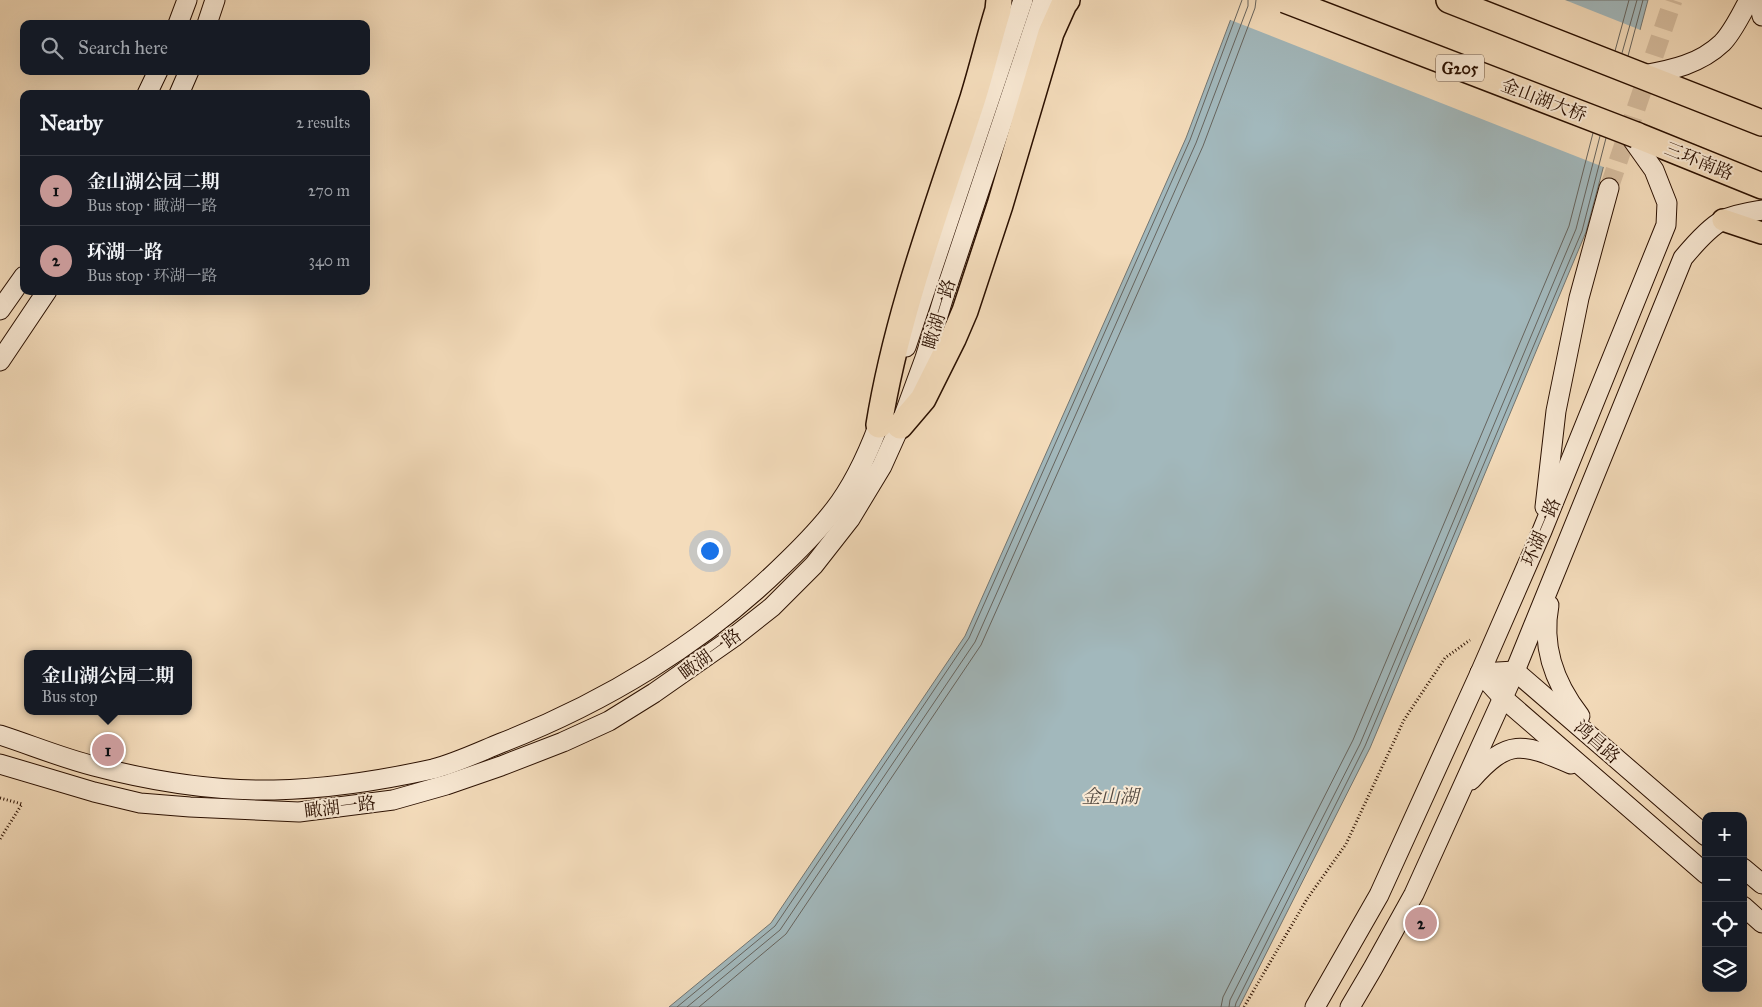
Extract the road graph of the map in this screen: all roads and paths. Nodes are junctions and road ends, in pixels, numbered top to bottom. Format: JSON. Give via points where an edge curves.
{"nodes":[{"id":1,"x":187,"y":0,"type":"edge"},
{"id":2,"x":215,"y":0,"type":"edge"},
{"id":3,"x":999,"y":0,"type":"edge"},
{"id":4,"x":1023,"y":0,"type":"edge"},
{"id":5,"x":1042,"y":0,"type":"edge"},
{"id":6,"x":1067,"y":0,"type":"edge"},
{"id":7,"x":1285,"y":0,"type":"edge"},
{"id":8,"x":1449,"y":0,"type":"edge"},
{"id":9,"x":1748,"y":0,"type":"edge"},
{"id":10,"x":1759,"y":0,"type":"edge"},
{"id":11,"x":1762,"y":16,"type":"edge"},
{"id":12,"x":180,"y":20,"type":"edge"},
{"id":13,"x":208,"y":20,"type":"edge"},
{"id":14,"x":156,"y":75,"type":"edge"},
{"id":15,"x":187,"y":75,"type":"edge"},
{"id":16,"x":1643,"y":75,"type":"junction"},
{"id":17,"x":149,"y":90,"type":"edge"},
{"id":18,"x":180,"y":90,"type":"edge"},
{"id":19,"x":1762,"y":123,"type":"edge"},
{"id":20,"x":1631,"y":134,"type":"junction"},
{"id":21,"x":1762,"y":186,"type":"edge"},
{"id":22,"x":1609,"y":188,"type":"tunnel mouth"},
{"id":23,"x":1762,"y":210,"type":"edge"},
{"id":24,"x":1723,"y":220,"type":"junction"},
{"id":25,"x":1762,"y":233,"type":"edge"},
{"id":26,"x":20,"y":282,"type":"edge"},
{"id":27,"x":44,"y":295,"type":"edge"},
{"id":28,"x":0,"y":310,"type":"edge"},
{"id":29,"x":0,"y":361,"type":"edge"},
{"id":30,"x":890,"y":426,"type":"junction"},
{"id":31,"x":1542,"y":530,"type":"junction"},
{"id":32,"x":1554,"y":576,"type":"junction"},
{"id":33,"x":1470,"y":640,"type":"dead end"},
{"id":34,"x":1515,"y":671,"type":"junction"},
{"id":35,"x":1480,"y":673,"type":"junction"},
{"id":36,"x":1503,"y":698,"type":"junction"},
{"id":37,"x":0,"y":735,"type":"edge"},
{"id":38,"x":1606,"y":749,"type":"junction"},
{"id":39,"x":0,"y":764,"type":"edge"},
{"id":40,"x":1588,"y":772,"type":"junction"},
{"id":41,"x":1460,"y":792,"type":"junction"},
{"id":42,"x":0,"y":798,"type":"edge"},
{"id":43,"x":1702,"y":833,"type":"edge"},
{"id":44,"x":0,"y":839,"type":"edge"},
{"id":45,"x":1702,"y":871,"type":"edge"},
{"id":46,"x":1747,"y":871,"type":"edge"},
{"id":47,"x":1762,"y":884,"type":"edge"},
{"id":48,"x":1747,"y":910,"type":"edge"},
{"id":49,"x":1762,"y":923,"type":"edge"},
{"id":50,"x":1244,"y":1007,"type":"edge"},
{"id":51,"x":1315,"y":1007,"type":"edge"},
{"id":52,"x":1350,"y":1007,"type":"edge"}],
"edges":[{"from":1,"to":12,"type":"street"},
{"from":2,"to":13,"type":"street"},
{"from":3,"to":30,"type":"highway","via":[[974,95],[917,265],[886,379]]},
{"from":4,"to":30,"type":"street","name":"瞰湖一路"},
{"from":5,"to":30,"type":"street","name":"瞰湖一路","via":[[925,358]]},
{"from":6,"to":30,"type":"highway","via":[[1051,33],[965,311],[923,399]]},
{"from":7,"to":20,"type":"highway","name":"金山湖大桥","number":"G205","bridge":true},
{"from":8,"to":16,"type":"highway"},
{"from":9,"to":16,"type":"street","via":[[1722,42],[1698,60],[1676,69]]},
{"from":10,"to":11,"type":"street"},
{"from":14,"to":17,"type":"street"},
{"from":15,"to":18,"type":"street"},
{"from":16,"to":19,"type":"highway"},
{"from":20,"to":21,"type":"highway","name":"三环南路","number":"G205"},
{"from":20,"to":31,"type":"street","name":"环湖一路","via":[[1654,170],[1667,203],[1666,225]]},
{"from":22,"to":31,"type":"street","via":[[1579,298],[1556,411]]},
{"from":23,"to":24,"type":"street","name":"环湖一路"},
{"from":24,"to":25,"type":"main road"},
{"from":24,"to":32,"type":"street","name":"环湖一路","via":[[1694,244],[1683,258]]},
{"from":26,"to":28,"type":"street"},
{"from":27,"to":29,"type":"street"},
{"from":30,"to":37,"type":"street","name":"瞰湖一路","via":[[809,541],[721,621],[640,676],[584,707],[531,732],[436,768],[354,783],[273,790],[184,785],[93,766]]},
{"from":30,"to":39,"type":"street","name":"瞰湖一路","via":[[882,466],[850,519],[814,565],[772,607],[654,694],[609,721],[501,766],[392,800],[299,812],[140,802]]},
{"from":31,"to":35,"type":"street","name":"环湖一路"},
{"from":32,"to":34,"type":"street","name":"环湖一路"},
{"from":32,"to":38,"type":"street","via":[[1546,618],[1546,638],[1554,674],[1567,699]]},
{"from":33,"to":50,"type":"path","via":[[1445,658],[1404,720],[1346,844],[1307,899]]},
{"from":34,"to":35,"type":"street"},
{"from":34,"to":36,"type":"street","name":"环湖一路"},
{"from":34,"to":38,"type":"street","name":"鸿昌路"},
{"from":35,"to":36,"type":"street"},
{"from":35,"to":51,"type":"street","name":"环湖一路","via":[[1379,895]]},
{"from":36,"to":40,"type":"street"},
{"from":36,"to":41,"type":"street","name":"环湖一路"},
{"from":38,"to":43,"type":"street","name":"鸿昌路"},
{"from":40,"to":41,"type":"street","via":[[1554,756],[1512,748],[1483,765]]},
{"from":40,"to":45,"type":"street"},
{"from":41,"to":52,"type":"street","name":"环湖一路","via":[[1414,894]]},
{"from":42,"to":44,"type":"path","via":[[22,804]]},
{"from":46,"to":47,"type":"street"},
{"from":48,"to":49,"type":"street"}]}
